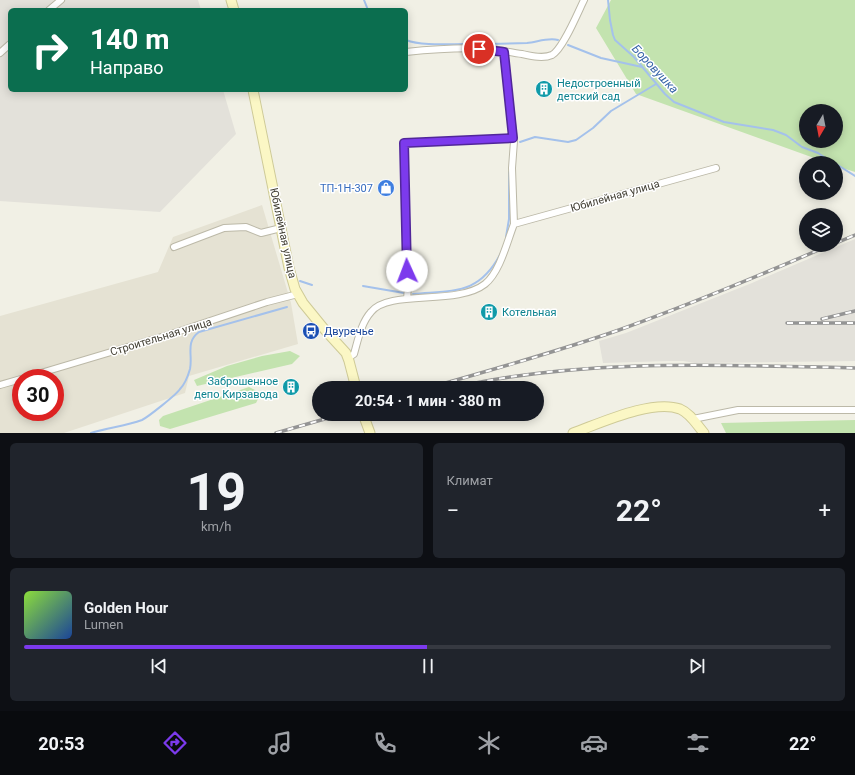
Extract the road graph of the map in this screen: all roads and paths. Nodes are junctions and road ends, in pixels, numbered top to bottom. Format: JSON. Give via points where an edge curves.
{"nodes":[{"id":1,"x":61,"y":0,"type":"edge"},
{"id":2,"x":584,"y":0,"type":"edge"},
{"id":3,"x":51,"y":8,"type":"edge"},
{"id":4,"x":8,"y":46,"type":"edge"},
{"id":5,"x":408,"y":52,"type":"edge"},
{"id":6,"x":504,"y":52,"type":"junction"},
{"id":7,"x":0,"y":53,"type":"edge"},
{"id":8,"x":253,"y":92,"type":"edge"},
{"id":9,"x":513,"y":138,"type":"junction"},
{"id":10,"x":716,"y":168,"type":"dead end"},
{"id":11,"x":514,"y":224,"type":"junction"},
{"id":12,"x":281,"y":228,"type":"junction"},
{"id":13,"x":174,"y":247,"type":"dead end"},
{"id":14,"x":298,"y":294,"type":"junction"},
{"id":15,"x":407,"y":299,"type":"junction"},
{"id":16,"x":348,"y":358,"type":"junction"},
{"id":17,"x":53,"y":369,"type":"edge"},
{"id":18,"x":12,"y":381,"type":"edge"},
{"id":19,"x":354,"y":381,"type":"edge"},
{"id":20,"x":0,"y":385,"type":"edge"},
{"id":21,"x":855,"y":410,"type":"edge"},
{"id":22,"x":693,"y":419,"type":"junction"},
{"id":23,"x":366,"y":421,"type":"edge"},
{"id":24,"x":370,"y":433,"type":"edge"},
{"id":25,"x":573,"y":433,"type":"edge"},
{"id":26,"x":704,"y":433,"type":"edge"}],
"edges":[{"from":1,"to":3,"type":"street"},
{"from":2,"to":6,"type":"street","via":[[562,43],[551,56]]},
{"from":4,"to":7,"type":"street"},
{"from":5,"to":6,"type":"street","via":[[492,49]]},
{"from":6,"to":9,"type":"street"},
{"from":8,"to":12,"type":"main road","name":"Юбилейная улица"},
{"from":9,"to":11,"type":"street"},
{"from":9,"to":15,"type":"street","via":[[404,143]]},
{"from":10,"to":11,"type":"street","name":"Юбилейная улица"},
{"from":11,"to":15,"type":"street","via":[[497,267],[485,284],[460,295]]},
{"from":12,"to":13,"type":"street","via":[[261,233],[246,227],[224,228]]},
{"from":12,"to":14,"type":"main road","name":"Юбилейная улица","via":[[289,268]]},
{"from":14,"to":16,"type":"main road","name":"Юбилейная улица","via":[[302,303]]},
{"from":14,"to":17,"type":"street","name":"Строительная улица"},
{"from":15,"to":16,"type":"street","via":[[379,304],[370,312],[354,354]]},
{"from":16,"to":19,"type":"main road","name":"Юбилейная улица"},
{"from":18,"to":20,"type":"street","name":"Строительная улица"},
{"from":21,"to":22,"type":"street","via":[[738,410]]},
{"from":22,"to":25,"type":"main road","via":[[681,409],[660,406],[615,417]]},
{"from":22,"to":26,"type":"main road"},
{"from":23,"to":24,"type":"main road"}]}
